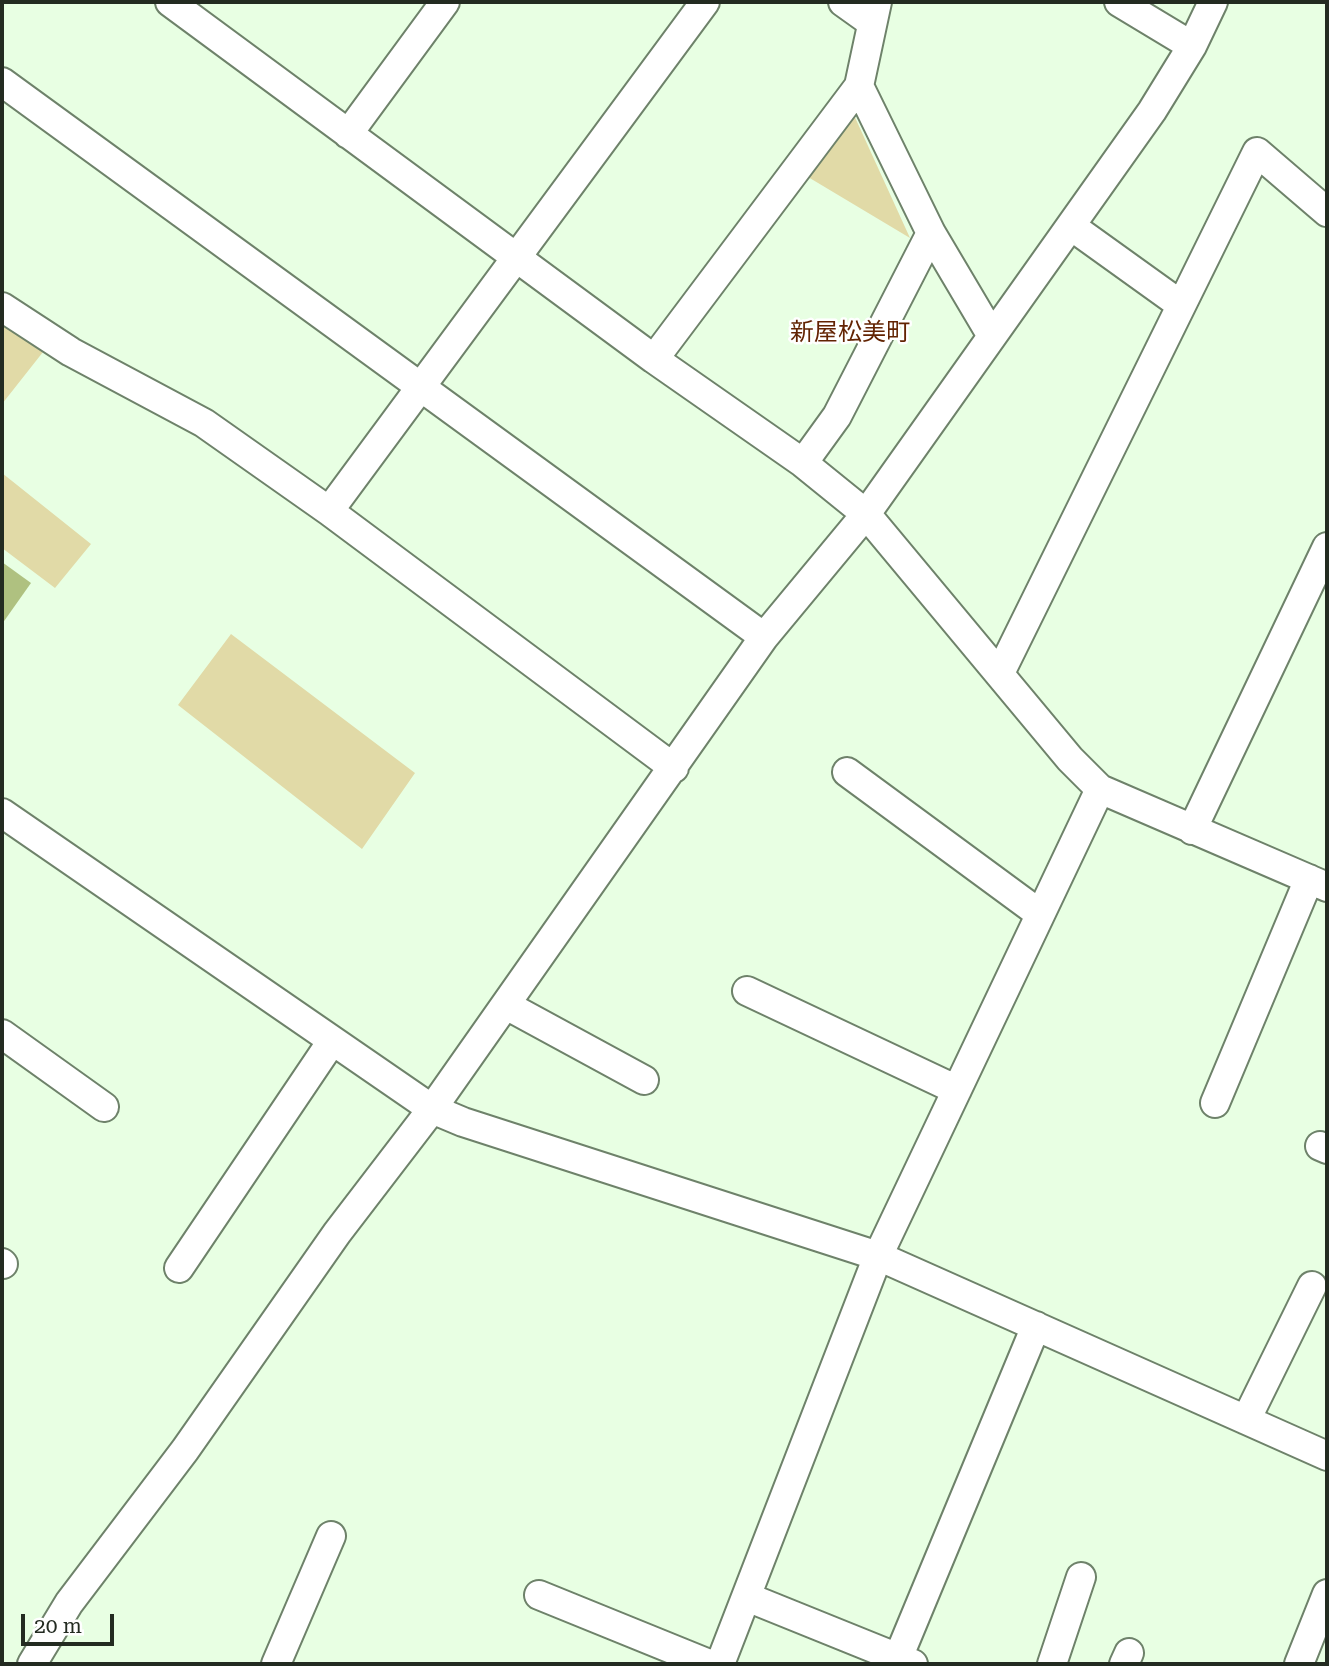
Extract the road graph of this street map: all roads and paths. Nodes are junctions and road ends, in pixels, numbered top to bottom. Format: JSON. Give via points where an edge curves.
{"nodes":[{"id":1,"x":170,"y":2,"type":"edge"},
{"id":2,"x":445,"y":2,"type":"edge"},
{"id":3,"x":705,"y":2,"type":"edge"},
{"id":4,"x":843,"y":2,"type":"edge"},
{"id":5,"x":1119,"y":2,"type":"edge"},
{"id":6,"x":1213,"y":2,"type":"edge"},
{"id":7,"x":874,"y":12,"type":"edge"},
{"id":8,"x":1192,"y":47,"type":"junction"},
{"id":9,"x":2,"y":82,"type":"edge"},
{"id":10,"x":859,"y":86,"type":"junction"},
{"id":11,"x":348,"y":134,"type":"junction"},
{"id":12,"x":1327,"y":212,"type":"edge"},
{"id":13,"x":1071,"y":226,"type":"junction"},
{"id":14,"x":931,"y":233,"type":"junction"},
{"id":15,"x":516,"y":256,"type":"junction"},
{"id":16,"x":1181,"y":305,"type":"junction"},
{"id":17,"x":2,"y":307,"type":"edge"},
{"id":18,"x":992,"y":336,"type":"junction"},
{"id":19,"x":654,"y":359,"type":"junction"},
{"id":20,"x":421,"y":386,"type":"junction"},
{"id":21,"x":803,"y":463,"type":"junction"},
{"id":22,"x":329,"y":511,"type":"junction"},
{"id":23,"x":866,"y":514,"type":"junction"},
{"id":24,"x":1327,"y":547,"type":"edge"},
{"id":25,"x":764,"y":637,"type":"junction"},
{"id":26,"x":1000,"y":673,"type":"junction"},
{"id":27,"x":674,"y":768,"type":"junction"},
{"id":28,"x":847,"y":772,"type":"dead end"},
{"id":29,"x":1100,"y":789,"type":"junction"},
{"id":30,"x":2,"y":813,"type":"edge"},
{"id":31,"x":1192,"y":830,"type":"junction"},
{"id":32,"x":1318,"y":883,"type":"edge"},
{"id":33,"x":1040,"y":914,"type":"junction"},
{"id":34,"x":747,"y":991,"type":"dead end"},
{"id":35,"x":506,"y":1005,"type":"junction"},
{"id":36,"x":2,"y":1034,"type":"edge"},
{"id":37,"x":332,"y":1041,"type":"junction"},
{"id":38,"x":644,"y":1080,"type":"dead end"},
{"id":39,"x":957,"y":1090,"type":"junction"},
{"id":40,"x":1215,"y":1103,"type":"dead end"},
{"id":41,"x":104,"y":1107,"type":"dead end"},
{"id":42,"x":432,"y":1109,"type":"junction"},
{"id":43,"x":878,"y":1256,"type":"junction"},
{"id":44,"x":179,"y":1268,"type":"dead end"},
{"id":45,"x":1312,"y":1286,"type":"dead end"},
{"id":46,"x":1036,"y":1326,"type":"junction"},
{"id":47,"x":1246,"y":1420,"type":"junction"},
{"id":48,"x":1327,"y":1456,"type":"edge"},
{"id":49,"x":331,"y":1536,"type":"dead end"},
{"id":50,"x":1081,"y":1577,"type":"dead end"},
{"id":51,"x":1327,"y":1594,"type":"edge"},
{"id":52,"x":540,"y":1595,"type":"dead end"},
{"id":53,"x":747,"y":1597,"type":"junction"},
{"id":54,"x":906,"y":1661,"type":"edge"},
{"id":55,"x":32,"y":1664,"type":"edge"},
{"id":56,"x":276,"y":1664,"type":"edge"},
{"id":57,"x":709,"y":1664,"type":"edge"},
{"id":58,"x":720,"y":1664,"type":"edge"},
{"id":59,"x":1052,"y":1664,"type":"edge"},
{"id":60,"x":1299,"y":1664,"type":"edge"}],
"edges":[{"from":1,"to":11,"type":"street"},
{"from":2,"to":11,"type":"street"},
{"from":3,"to":15,"type":"street"},
{"from":4,"to":7,"type":"street"},
{"from":5,"to":8,"type":"street"},
{"from":6,"to":8,"type":"street"},
{"from":7,"to":10,"type":"street"},
{"from":8,"to":13,"type":"street"},
{"from":9,"to":20,"type":"street"},
{"from":10,"to":14,"type":"street"},
{"from":10,"to":19,"type":"street"},
{"from":11,"to":15,"type":"street"},
{"from":12,"to":16,"type":"street","via":[[1257,152]]},
{"from":13,"to":16,"type":"street"},
{"from":13,"to":18,"type":"street"},
{"from":14,"to":18,"type":"street"},
{"from":14,"to":21,"type":"street","via":[[837,416]]},
{"from":15,"to":19,"type":"street"},
{"from":15,"to":20,"type":"street"},
{"from":16,"to":26,"type":"street"},
{"from":17,"to":22,"type":"street","via":[[71,352],[204,423]]},
{"from":18,"to":23,"type":"street"},
{"from":19,"to":21,"type":"street"},
{"from":20,"to":22,"type":"street"},
{"from":20,"to":25,"type":"street"},
{"from":21,"to":23,"type":"street"},
{"from":22,"to":27,"type":"street"},
{"from":23,"to":25,"type":"street"},
{"from":23,"to":26,"type":"street"},
{"from":24,"to":31,"type":"street"},
{"from":25,"to":27,"type":"street"},
{"from":26,"to":29,"type":"street","via":[[1070,760]]},
{"from":27,"to":35,"type":"street"},
{"from":28,"to":33,"type":"street"},
{"from":29,"to":31,"type":"street"},
{"from":29,"to":33,"type":"street"},
{"from":30,"to":37,"type":"street"},
{"from":31,"to":32,"type":"street"},
{"from":32,"to":40,"type":"street"},
{"from":33,"to":39,"type":"street"},
{"from":34,"to":39,"type":"street"},
{"from":35,"to":38,"type":"street"},
{"from":35,"to":42,"type":"street"},
{"from":36,"to":41,"type":"street"},
{"from":37,"to":42,"type":"street"},
{"from":37,"to":44,"type":"street"},
{"from":39,"to":43,"type":"street"},
{"from":42,"to":43,"type":"street"},
{"from":42,"to":55,"type":"street","via":[[337,1233],[186,1450],[69,1603]]},
{"from":43,"to":46,"type":"street"},
{"from":43,"to":53,"type":"street"},
{"from":45,"to":47,"type":"street"},
{"from":46,"to":47,"type":"street"},
{"from":46,"to":54,"type":"street"},
{"from":47,"to":48,"type":"street"},
{"from":49,"to":56,"type":"street"},
{"from":50,"to":59,"type":"street"},
{"from":51,"to":60,"type":"street"},
{"from":52,"to":57,"type":"street"},
{"from":53,"to":54,"type":"street"},
{"from":53,"to":58,"type":"street"}]}
